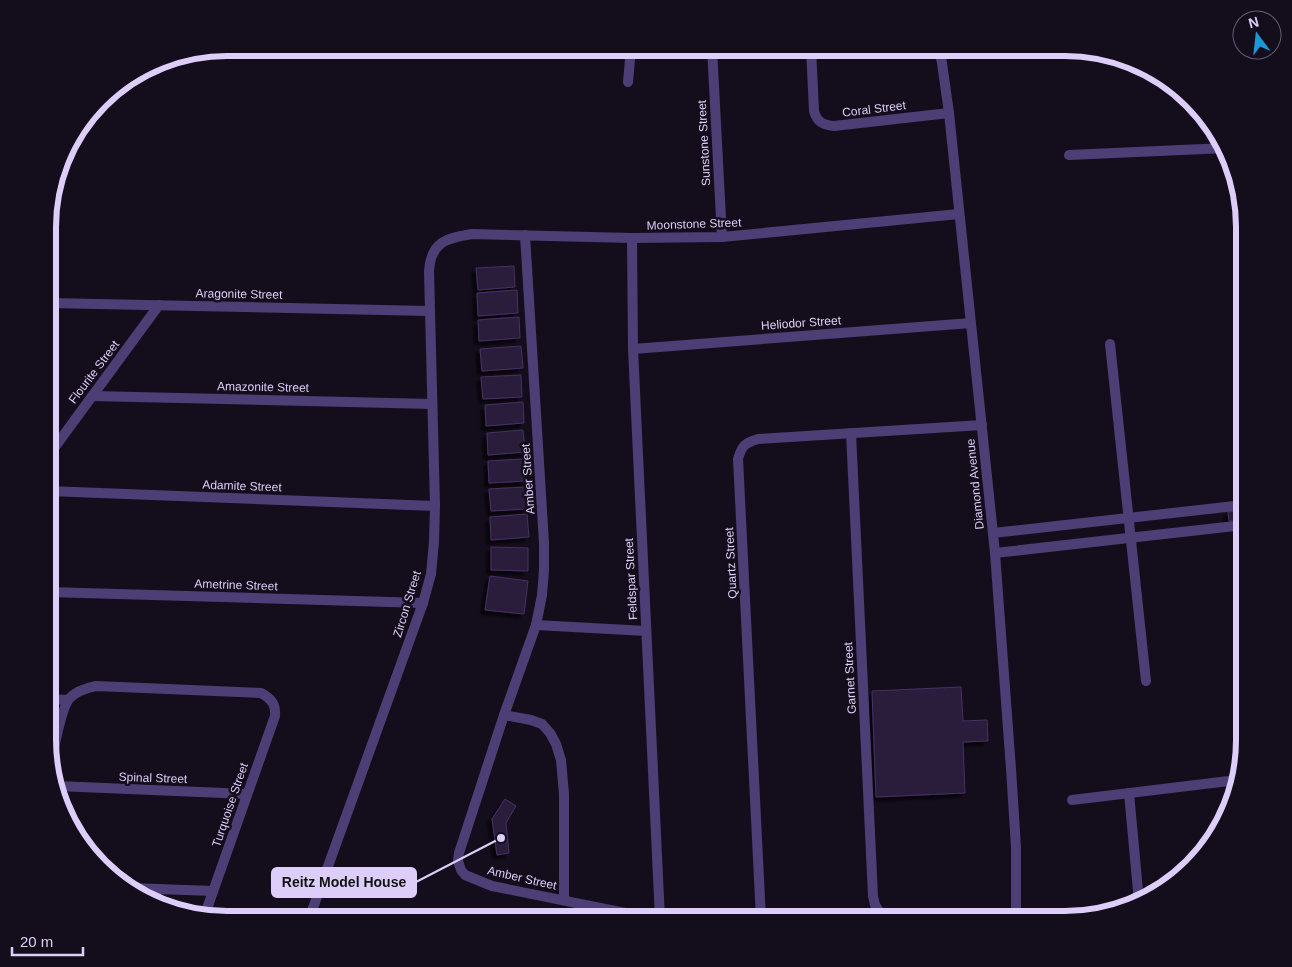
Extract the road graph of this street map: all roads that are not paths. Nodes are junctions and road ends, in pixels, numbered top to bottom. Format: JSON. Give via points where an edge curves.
{"nodes":[{"id":1,"x":630,"y":56,"type":"edge"},
{"id":2,"x":712,"y":57,"type":"edge"},
{"id":3,"x":811,"y":57,"type":"edge"},
{"id":4,"x":941,"y":57,"type":"edge"},
{"id":5,"x":628,"y":82,"type":"dead end"},
{"id":6,"x":948,"y":113,"type":"junction"},
{"id":7,"x":1216,"y":148,"type":"edge"},
{"id":8,"x":1068,"y":155,"type":"dead end"},
{"id":9,"x":959,"y":214,"type":"junction"},
{"id":10,"x":525,"y":235,"type":"junction"},
{"id":11,"x":722,"y":237,"type":"junction"},
{"id":12,"x":632,"y":238,"type":"junction"},
{"id":13,"x":434,"y":250,"type":"joint"},
{"id":14,"x":56,"y":303,"type":"edge"},
{"id":15,"x":160,"y":305,"type":"junction"},
{"id":16,"x":429,"y":311,"type":"junction"},
{"id":17,"x":971,"y":323,"type":"junction"},
{"id":18,"x":1110,"y":344,"type":"dead end"},
{"id":19,"x":633,"y":349,"type":"junction"},
{"id":20,"x":92,"y":396,"type":"junction"},
{"id":21,"x":432,"y":404,"type":"junction"},
{"id":22,"x":982,"y":425,"type":"junction"},
{"id":23,"x":851,"y":433,"type":"junction"},
{"id":24,"x":56,"y":444,"type":"edge"},
{"id":25,"x":57,"y":490,"type":"edge"},
{"id":26,"x":435,"y":506,"type":"junction"},
{"id":27,"x":1235,"y":506,"type":"edge"},
{"id":28,"x":1128,"y":518,"type":"junction"},
{"id":29,"x":1235,"y":526,"type":"edge"},
{"id":30,"x":993,"y":533,"type":"junction"},
{"id":31,"x":1131,"y":538,"type":"junction"},
{"id":32,"x":994,"y":553,"type":"junction"},
{"id":33,"x":57,"y":592,"type":"edge"},
{"id":34,"x":423,"y":603,"type":"junction"},
{"id":35,"x":536,"y":625,"type":"junction"},
{"id":36,"x":646,"y":631,"type":"junction"},
{"id":37,"x":1146,"y":681,"type":"dead end"},
{"id":38,"x":72,"y":696,"type":"junction"},
{"id":39,"x":57,"y":698,"type":"edge"},
{"id":40,"x":504,"y":715,"type":"junction"},
{"id":41,"x":57,"y":738,"type":"edge"},
{"id":42,"x":1230,"y":781,"type":"edge"},
{"id":43,"x":63,"y":786,"type":"edge"},
{"id":44,"x":1129,"y":793,"type":"junction"},
{"id":45,"x":247,"y":794,"type":"junction"},
{"id":46,"x":1072,"y":800,"type":"dead end"},
{"id":47,"x":143,"y":888,"type":"edge"},
{"id":48,"x":213,"y":891,"type":"junction"},
{"id":49,"x":1138,"y":894,"type":"edge"},
{"id":50,"x":564,"y":900,"type":"junction"},
{"id":51,"x":206,"y":909,"type":"edge"},
{"id":52,"x":312,"y":910,"type":"edge"},
{"id":53,"x":614,"y":910,"type":"edge"},
{"id":54,"x":660,"y":911,"type":"edge"},
{"id":55,"x":761,"y":911,"type":"edge"},
{"id":56,"x":878,"y":911,"type":"edge"},
{"id":57,"x":1016,"y":911,"type":"edge"}],
"edges":[{"from":1,"to":5,"type":"street"},
{"from":2,"to":11,"type":"street","name":"Sunstone Street"},
{"from":3,"to":6,"type":"street","name":"Coral Street","via":[[814,111],[816,118],[828,126]]},
{"from":4,"to":6,"type":"street","name":"Diamond Avenue"},
{"from":6,"to":9,"type":"street","name":"Diamond Avenue"},
{"from":7,"to":8,"type":"street"},
{"from":9,"to":11,"type":"street","name":"Moonstone Street"},
{"from":9,"to":17,"type":"street","name":"Diamond Avenue"},
{"from":10,"to":12,"type":"street","name":"Moonstone Street"},
{"from":10,"to":13,"type":"street","name":"Moonstone Street","via":[[464,235],[443,242]]},
{"from":10,"to":35,"type":"street","name":"Amber Street","via":[[544,543],[542,595]]},
{"from":11,"to":12,"type":"street","name":"Moonstone Street"},
{"from":12,"to":19,"type":"street","name":"Feldspar Street"},
{"from":13,"to":16,"type":"street","name":"Zircon Street","via":[[429,271]]},
{"from":14,"to":15,"type":"street","name":"Aragonite Street"},
{"from":15,"to":16,"type":"street","name":"Aragonite Street"},
{"from":15,"to":20,"type":"street","name":"Flourite Street"},
{"from":16,"to":21,"type":"street","name":"Zircon Street"},
{"from":17,"to":19,"type":"street","name":"Heliodor Street"},
{"from":17,"to":22,"type":"street","name":"Diamond Avenue"},
{"from":18,"to":28,"type":"street"},
{"from":19,"to":36,"type":"street","name":"Feldspar Street"},
{"from":20,"to":21,"type":"street","name":"Amazonite Street"},
{"from":20,"to":24,"type":"street","name":"Flourite Street"},
{"from":21,"to":26,"type":"street","name":"Zircon Street"},
{"from":22,"to":23,"type":"street","name":"Quartz Street"},
{"from":22,"to":30,"type":"street","name":"Diamond Avenue"},
{"from":23,"to":55,"type":"street","name":"Quartz Street","via":[[758,439],[744,445],[738,459]]},
{"from":23,"to":56,"type":"street","name":"Garnet Street","via":[[873,896]]},
{"from":25,"to":26,"type":"street","name":"Adamite Street"},
{"from":26,"to":34,"type":"street","name":"Zircon Street","via":[[431,574]]},
{"from":27,"to":28,"type":"street"},
{"from":28,"to":30,"type":"street"},
{"from":28,"to":31,"type":"street"},
{"from":29,"to":31,"type":"street"},
{"from":30,"to":32,"type":"street","name":"Diamond Avenue"},
{"from":31,"to":32,"type":"street"},
{"from":31,"to":37,"type":"street"},
{"from":32,"to":57,"type":"street","name":"Diamond Avenue","via":[[1016,847]]},
{"from":33,"to":34,"type":"street","name":"Ametrine Street"},
{"from":34,"to":52,"type":"street","name":"Zircon Street"},
{"from":35,"to":36,"type":"street"},
{"from":35,"to":40,"type":"street","name":"Amber Street"},
{"from":36,"to":54,"type":"street","name":"Feldspar Street"},
{"from":38,"to":39,"type":"street"},
{"from":38,"to":41,"type":"street","via":[[64,708]]},
{"from":38,"to":45,"type":"street","name":"Turquoise Street","via":[[96,686],[262,693],[273,702],[274,716]]},
{"from":40,"to":50,"type":"street","name":"Amber Street","via":[[542,724],[556,744],[564,794]]},
{"from":40,"to":50,"type":"street","name":"Amber Street","via":[[458,861],[465,875],[492,886]]},
{"from":42,"to":44,"type":"street"},
{"from":43,"to":45,"type":"street","name":"Spinal Street"},
{"from":44,"to":46,"type":"street"},
{"from":44,"to":49,"type":"street"},
{"from":45,"to":48,"type":"street","name":"Turquoise Street"},
{"from":47,"to":48,"type":"street"},
{"from":48,"to":51,"type":"street","name":"Turquoise Street"},
{"from":50,"to":53,"type":"street","name":"Amber Street"}]}
